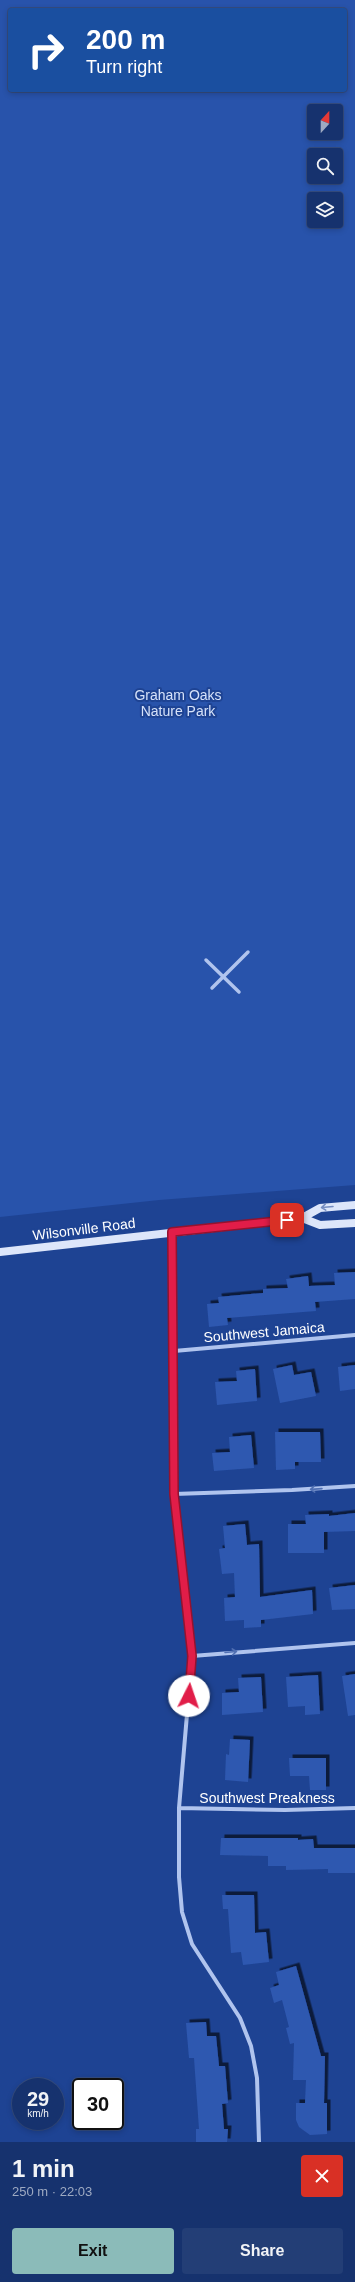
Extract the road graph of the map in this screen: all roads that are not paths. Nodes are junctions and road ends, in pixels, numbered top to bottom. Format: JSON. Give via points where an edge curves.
{"nodes":[{"id":1,"x":248,"y":952,"type":"dead end"},
{"id":2,"x":206,"y":960,"type":"dead end"},
{"id":3,"x":223,"y":977,"type":"junction"},
{"id":4,"x":212,"y":988,"type":"dead end"},
{"id":5,"x":239,"y":992,"type":"dead end"},
{"id":6,"x":355,"y":1205,"type":"edge"},
{"id":7,"x":302,"y":1218,"type":"junction"},
{"id":8,"x":355,"y":1223,"type":"edge"},
{"id":9,"x":172,"y":1232,"type":"junction"},
{"id":10,"x":0,"y":1252,"type":"edge"},
{"id":11,"x":355,"y":1335,"type":"edge"},
{"id":12,"x":174,"y":1351,"type":"junction"},
{"id":13,"x":355,"y":1486,"type":"edge"},
{"id":14,"x":174,"y":1494,"type":"junction"},
{"id":15,"x":355,"y":1643,"type":"edge"},
{"id":16,"x":192,"y":1656,"type":"junction"},
{"id":17,"x":179,"y":1808,"type":"junction"},
{"id":18,"x":355,"y":1808,"type":"edge"},
{"id":19,"x":258,"y":2142,"type":"edge"}],
"edges":[{"from":1,"to":3,"type":"street"},
{"from":2,"to":3,"type":"street"},
{"from":3,"to":4,"type":"street"},
{"from":3,"to":5,"type":"street"},
{"from":6,"to":7,"type":"main road","one_way":true,"via":[[320,1208]]},
{"from":7,"to":8,"type":"main road","via":[[320,1226]]},
{"from":7,"to":9,"type":"main road","name":"Wilsonville Road"},
{"from":9,"to":10,"type":"main road","name":"Wilsonville Road"},
{"from":9,"to":12,"type":"street"},
{"from":11,"to":12,"type":"street","name":"Southwest Jamaica"},
{"from":12,"to":14,"type":"street"},
{"from":13,"to":14,"type":"street","one_way":true},
{"from":14,"to":16,"type":"street"},
{"from":16,"to":15,"type":"street","one_way":true},
{"from":16,"to":17,"type":"street"},
{"from":17,"to":18,"type":"street","name":"Southwest Preakness"},
{"from":17,"to":19,"type":"street","via":[[182,1912],[192,1944],[240,2018],[252,2046],[257,2078]]}]}
